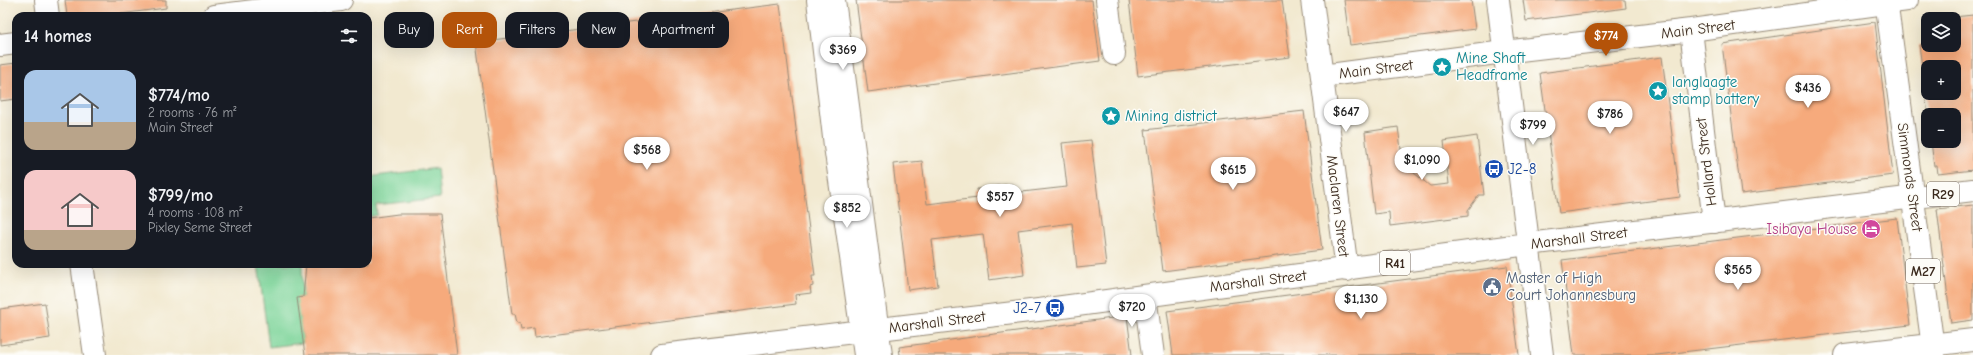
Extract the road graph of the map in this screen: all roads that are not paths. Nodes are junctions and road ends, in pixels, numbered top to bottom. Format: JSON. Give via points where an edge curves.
{"nodes":[{"id":1,"x":46,"y":0,"type":"edge"},
{"id":2,"x":341,"y":0,"type":"edge"},
{"id":3,"x":818,"y":0,"type":"edge"},
{"id":4,"x":834,"y":0,"type":"edge"},
{"id":5,"x":1106,"y":0,"type":"edge"},
{"id":6,"x":1312,"y":0,"type":"edge"},
{"id":7,"x":1498,"y":0,"type":"edge"},
{"id":8,"x":1893,"y":1,"type":"edge"},
{"id":9,"x":242,"y":9,"type":"edge"},
{"id":10,"x":48,"y":12,"type":"edge"},
{"id":11,"x":230,"y":12,"type":"edge"},
{"id":12,"x":1691,"y":30,"type":"junction"},
{"id":13,"x":12,"y":44,"type":"edge"},
{"id":14,"x":0,"y":46,"type":"edge"},
{"id":15,"x":1504,"y":52,"type":"junction"},
{"id":16,"x":1114,"y":54,"type":"dead end"},
{"id":17,"x":1322,"y":76,"type":"junction"},
{"id":18,"x":1973,"y":190,"type":"edge"},
{"id":19,"x":1913,"y":198,"type":"junction"},
{"id":20,"x":1714,"y":222,"type":"junction"},
{"id":21,"x":1528,"y":244,"type":"junction"},
{"id":22,"x":83,"y":268,"type":"edge"},
{"id":23,"x":1347,"y":270,"type":"junction"},
{"id":24,"x":1145,"y":296,"type":"junction"},
{"id":25,"x":869,"y":330,"type":"junction"},
{"id":26,"x":1973,"y":340,"type":"edge"},
{"id":27,"x":1933,"y":350,"type":"edge"},
{"id":28,"x":95,"y":355,"type":"edge"},
{"id":29,"x":662,"y":355,"type":"edge"},
{"id":30,"x":865,"y":355,"type":"edge"},
{"id":31,"x":881,"y":355,"type":"edge"},
{"id":32,"x":1153,"y":355,"type":"edge"},
{"id":33,"x":1542,"y":355,"type":"edge"},
{"id":34,"x":1845,"y":355,"type":"edge"}],
"edges":[{"from":1,"to":10,"type":"main road"},
{"from":2,"to":9,"type":"main road"},
{"from":3,"to":25,"type":"main road","via":[[835,146]]},
{"from":4,"to":25,"type":"main road"},
{"from":5,"to":16,"type":"main road"},
{"from":6,"to":17,"type":"main road","name":"Maclaren Street"},
{"from":7,"to":15,"type":"main road"},
{"from":8,"to":12,"type":"main road","name":"Main Street"},
{"from":8,"to":19,"type":"main road","name":"Simmonds Street","number":"M27"},
{"from":9,"to":11,"type":"main road"},
{"from":12,"to":15,"type":"main road","name":"Main Street"},
{"from":12,"to":20,"type":"main road","name":"Hollard Street"},
{"from":13,"to":14,"type":"main road"},
{"from":15,"to":17,"type":"main road","name":"Main Street"},
{"from":15,"to":21,"type":"main road"},
{"from":17,"to":23,"type":"main road","name":"Maclaren Street"},
{"from":18,"to":19,"type":"main road","name":"Marshall Street","number":"R29"},
{"from":19,"to":20,"type":"main road","name":"Marshall Street","number":"R41"},
{"from":19,"to":27,"type":"main road","name":"Simmonds Street","number":"M27"},
{"from":20,"to":21,"type":"main road","name":"Marshall Street","number":"R41"},
{"from":21,"to":23,"type":"main road","name":"Marshall Street","number":"R41"},
{"from":21,"to":33,"type":"main road"},
{"from":22,"to":28,"type":"main road"},
{"from":23,"to":24,"type":"main road","name":"Marshall Street","number":"R41"},
{"from":24,"to":25,"type":"main road","name":"Marshall Street","number":"R41"},
{"from":24,"to":32,"type":"main road"},
{"from":25,"to":29,"type":"main road","name":"Marshall Street","number":"R41"},
{"from":25,"to":30,"type":"main road"},
{"from":25,"to":31,"type":"main road"},
{"from":26,"to":27,"type":"main road"},
{"from":27,"to":34,"type":"main road"}]}
